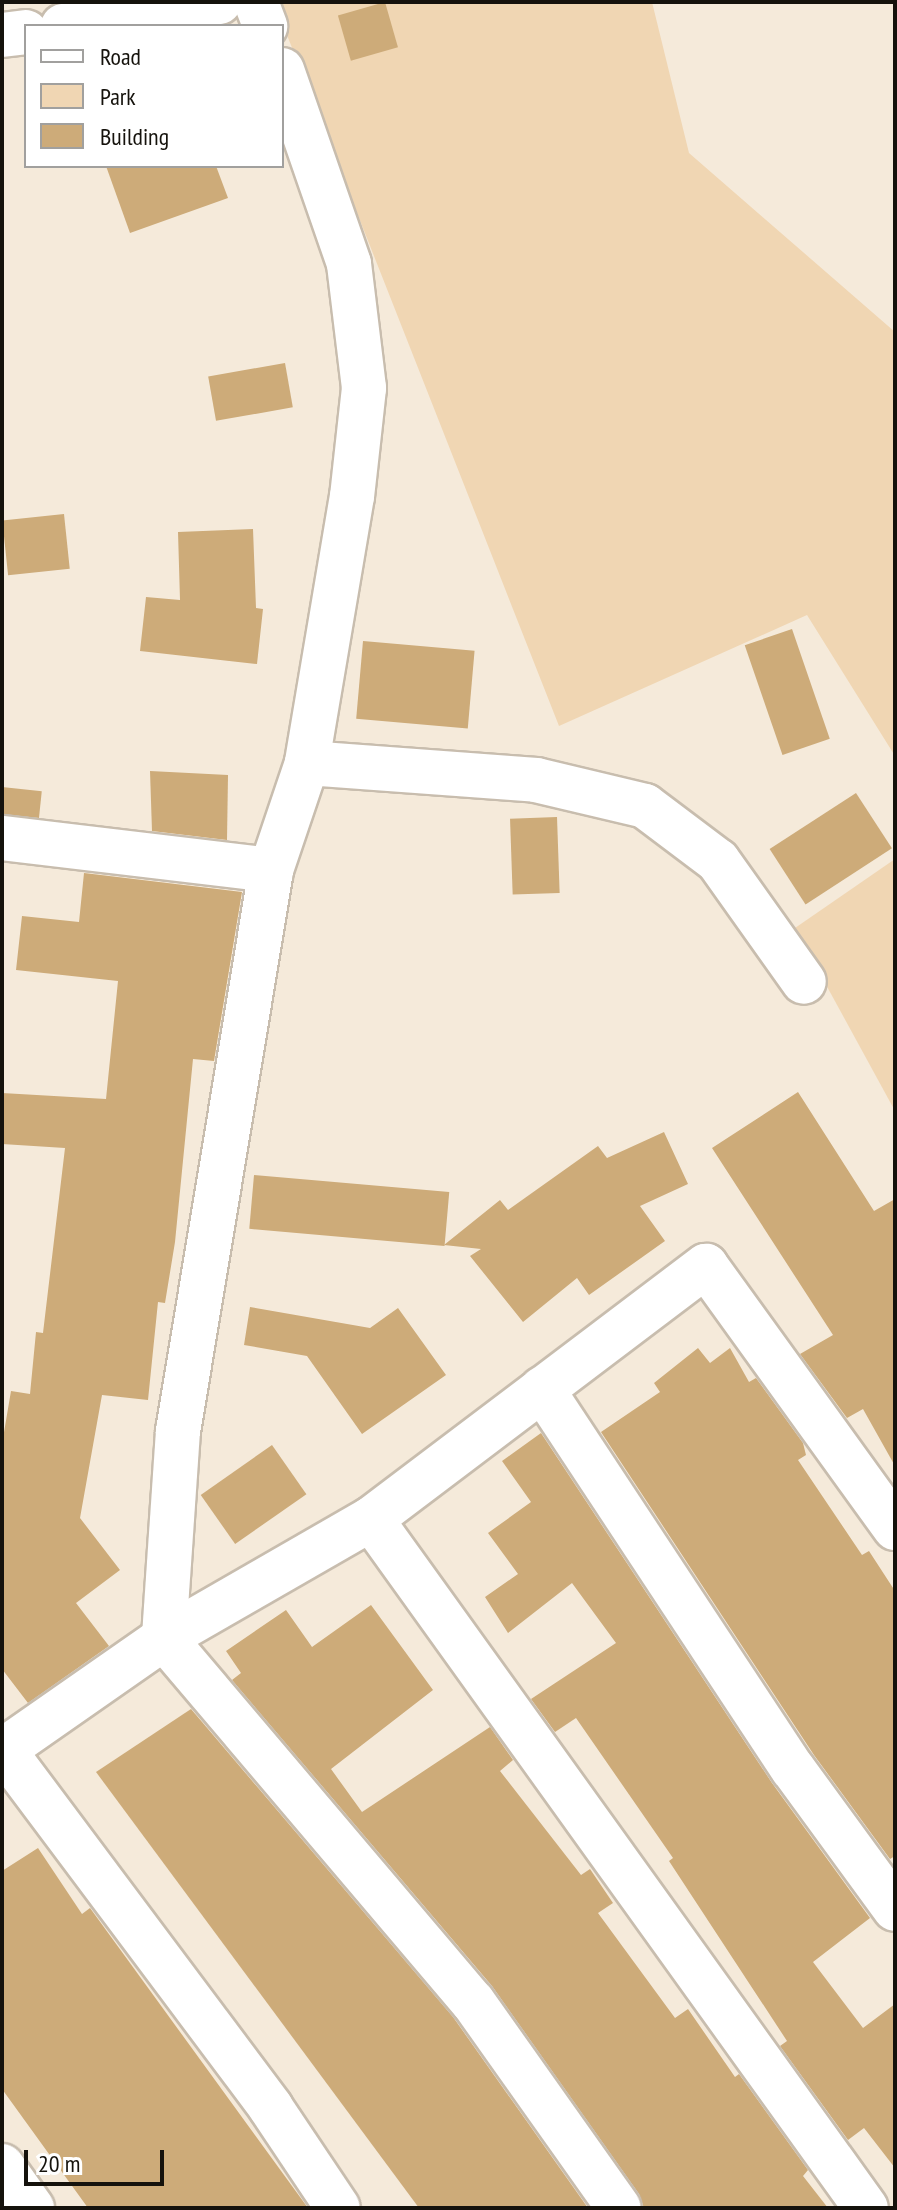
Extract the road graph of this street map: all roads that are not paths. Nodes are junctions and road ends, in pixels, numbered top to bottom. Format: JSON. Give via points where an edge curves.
{"nodes":[{"id":1,"x":219,"y":2,"type":"edge"},
{"id":2,"x":256,"y":2,"type":"edge"},
{"id":3,"x":76,"y":24,"type":"edge"},
{"id":4,"x":264,"y":24,"type":"edge"},
{"id":5,"x":24,"y":32,"type":"edge"},
{"id":6,"x":2,"y":35,"type":"edge"},
{"id":7,"x":284,"y":76,"type":"edge"},
{"id":8,"x":307,"y":763,"type":"junction"},
{"id":9,"x":2,"y":838,"type":"edge"},
{"id":10,"x":271,"y":870,"type":"junction"},
{"id":11,"x":804,"y":982,"type":"dead end"},
{"id":12,"x":542,"y":1389,"type":"junction"},
{"id":13,"x":371,"y":1519,"type":"junction"},
{"id":14,"x":895,"y":1528,"type":"edge"},
{"id":15,"x":164,"y":1638,"type":"junction"},
{"id":16,"x":3,"y":1750,"type":"edge"},
{"id":17,"x":895,"y":1909,"type":"edge"},
{"id":18,"x":2,"y":2166,"type":"edge"},
{"id":19,"x":32,"y":2208,"type":"edge"},
{"id":20,"x":338,"y":2208,"type":"edge"},
{"id":21,"x":619,"y":2208,"type":"edge"},
{"id":22,"x":866,"y":2208,"type":"edge"}],
"edges":[{"from":1,"to":3,"type":"street"},
{"from":2,"to":4,"type":"street"},
{"from":5,"to":6,"type":"street"},
{"from":7,"to":8,"type":"street","via":[[349,264],[364,388],[352,496]]},
{"from":8,"to":10,"type":"street"},
{"from":8,"to":11,"type":"street","via":[[536,780],[645,806],[718,861]]},
{"from":9,"to":10,"type":"street"},
{"from":10,"to":15,"type":"street","via":[[178,1431]]},
{"from":12,"to":13,"type":"street"},
{"from":12,"to":14,"type":"street","via":[[706,1266]]},
{"from":12,"to":17,"type":"street","via":[[793,1769]]},
{"from":13,"to":15,"type":"street"},
{"from":13,"to":22,"type":"street"},
{"from":15,"to":16,"type":"street"},
{"from":15,"to":21,"type":"street","via":[[473,2002]]},
{"from":16,"to":20,"type":"street","via":[[271,2108]]},
{"from":18,"to":19,"type":"street"}]}
